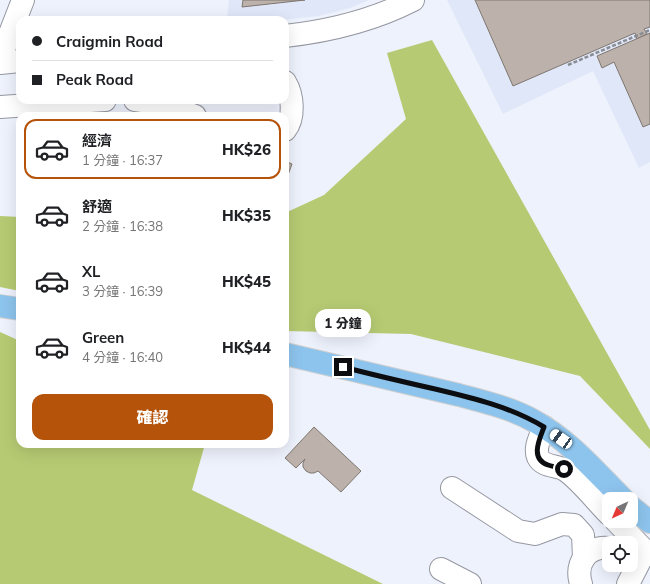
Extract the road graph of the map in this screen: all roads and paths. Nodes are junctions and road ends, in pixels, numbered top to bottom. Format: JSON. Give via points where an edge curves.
{"nodes":[{"id":1,"x":23,"y":0,"type":"edge"},
{"id":2,"x":413,"y":0,"type":"edge"},
{"id":3,"x":17,"y":16,"type":"edge"},
{"id":4,"x":16,"y":18,"type":"edge"},
{"id":5,"x":650,"y":30,"type":"edge"},
{"id":6,"x":289,"y":35,"type":"edge"},
{"id":7,"x":0,"y":59,"type":"edge"},
{"id":8,"x":16,"y":61,"type":"edge"},
{"id":9,"x":0,"y":62,"type":"edge"},
{"id":10,"x":568,"y":65,"type":"dead end"},
{"id":11,"x":289,"y":92,"type":"edge"},
{"id":12,"x":45,"y":104,"type":"edge"},
{"id":13,"x":154,"y":104,"type":"edge"},
{"id":14,"x":0,"y":107,"type":"edge"},
{"id":15,"x":174,"y":112,"type":"edge"},
{"id":16,"x":289,"y":123,"type":"edge"},
{"id":17,"x":0,"y":306,"type":"edge"},
{"id":18,"x":16,"y":308,"type":"edge"},
{"id":19,"x":289,"y":355,"type":"edge"},
{"id":20,"x":544,"y":427,"type":"junction"},
{"id":21,"x":452,"y":488,"type":"dead end"},
{"id":22,"x":616,"y":492,"type":"edge"},
{"id":23,"x":602,"y":507,"type":"edge"},
{"id":24,"x":638,"y":513,"type":"edge"},
{"id":25,"x":650,"y":522,"type":"edge"},
{"id":26,"x":621,"y":528,"type":"edge"},
{"id":27,"x":602,"y":549,"type":"edge"},
{"id":28,"x":641,"y":557,"type":"edge"},
{"id":29,"x":584,"y":558,"type":"junction"},
{"id":30,"x":441,"y":569,"type":"dead end"},
{"id":31,"x":470,"y":584,"type":"edge"},
{"id":32,"x":581,"y":584,"type":"edge"},
{"id":33,"x":628,"y":584,"type":"edge"}],
"edges":[{"from":1,"to":3,"type":"street"},
{"from":2,"to":6,"type":"street","via":[[366,21],[335,29]]},
{"from":4,"to":7,"type":"street"},
{"from":5,"to":10,"type":"path"},
{"from":8,"to":9,"type":"street"},
{"from":11,"to":16,"type":"street","via":[[292,114]]},
{"from":12,"to":14,"type":"street"},
{"from":13,"to":15,"type":"street"},
{"from":17,"to":18,"type":"main road"},
{"from":19,"to":20,"type":"main road","via":[[483,401],[519,414]]},
{"from":20,"to":22,"type":"main road","via":[[574,449]]},
{"from":20,"to":23,"type":"street","via":[[537,445],[539,459],[570,473]]},
{"from":21,"to":29,"type":"street","via":[[518,531],[535,534],[562,524],[574,525],[583,535]]},
{"from":24,"to":25,"type":"main road"},
{"from":26,"to":28,"type":"street"},
{"from":27,"to":29,"type":"street","via":[[589,553]]},
{"from":28,"to":33,"type":"street"},
{"from":29,"to":32,"type":"street","via":[[579,571]]},
{"from":30,"to":31,"type":"street"}]}
